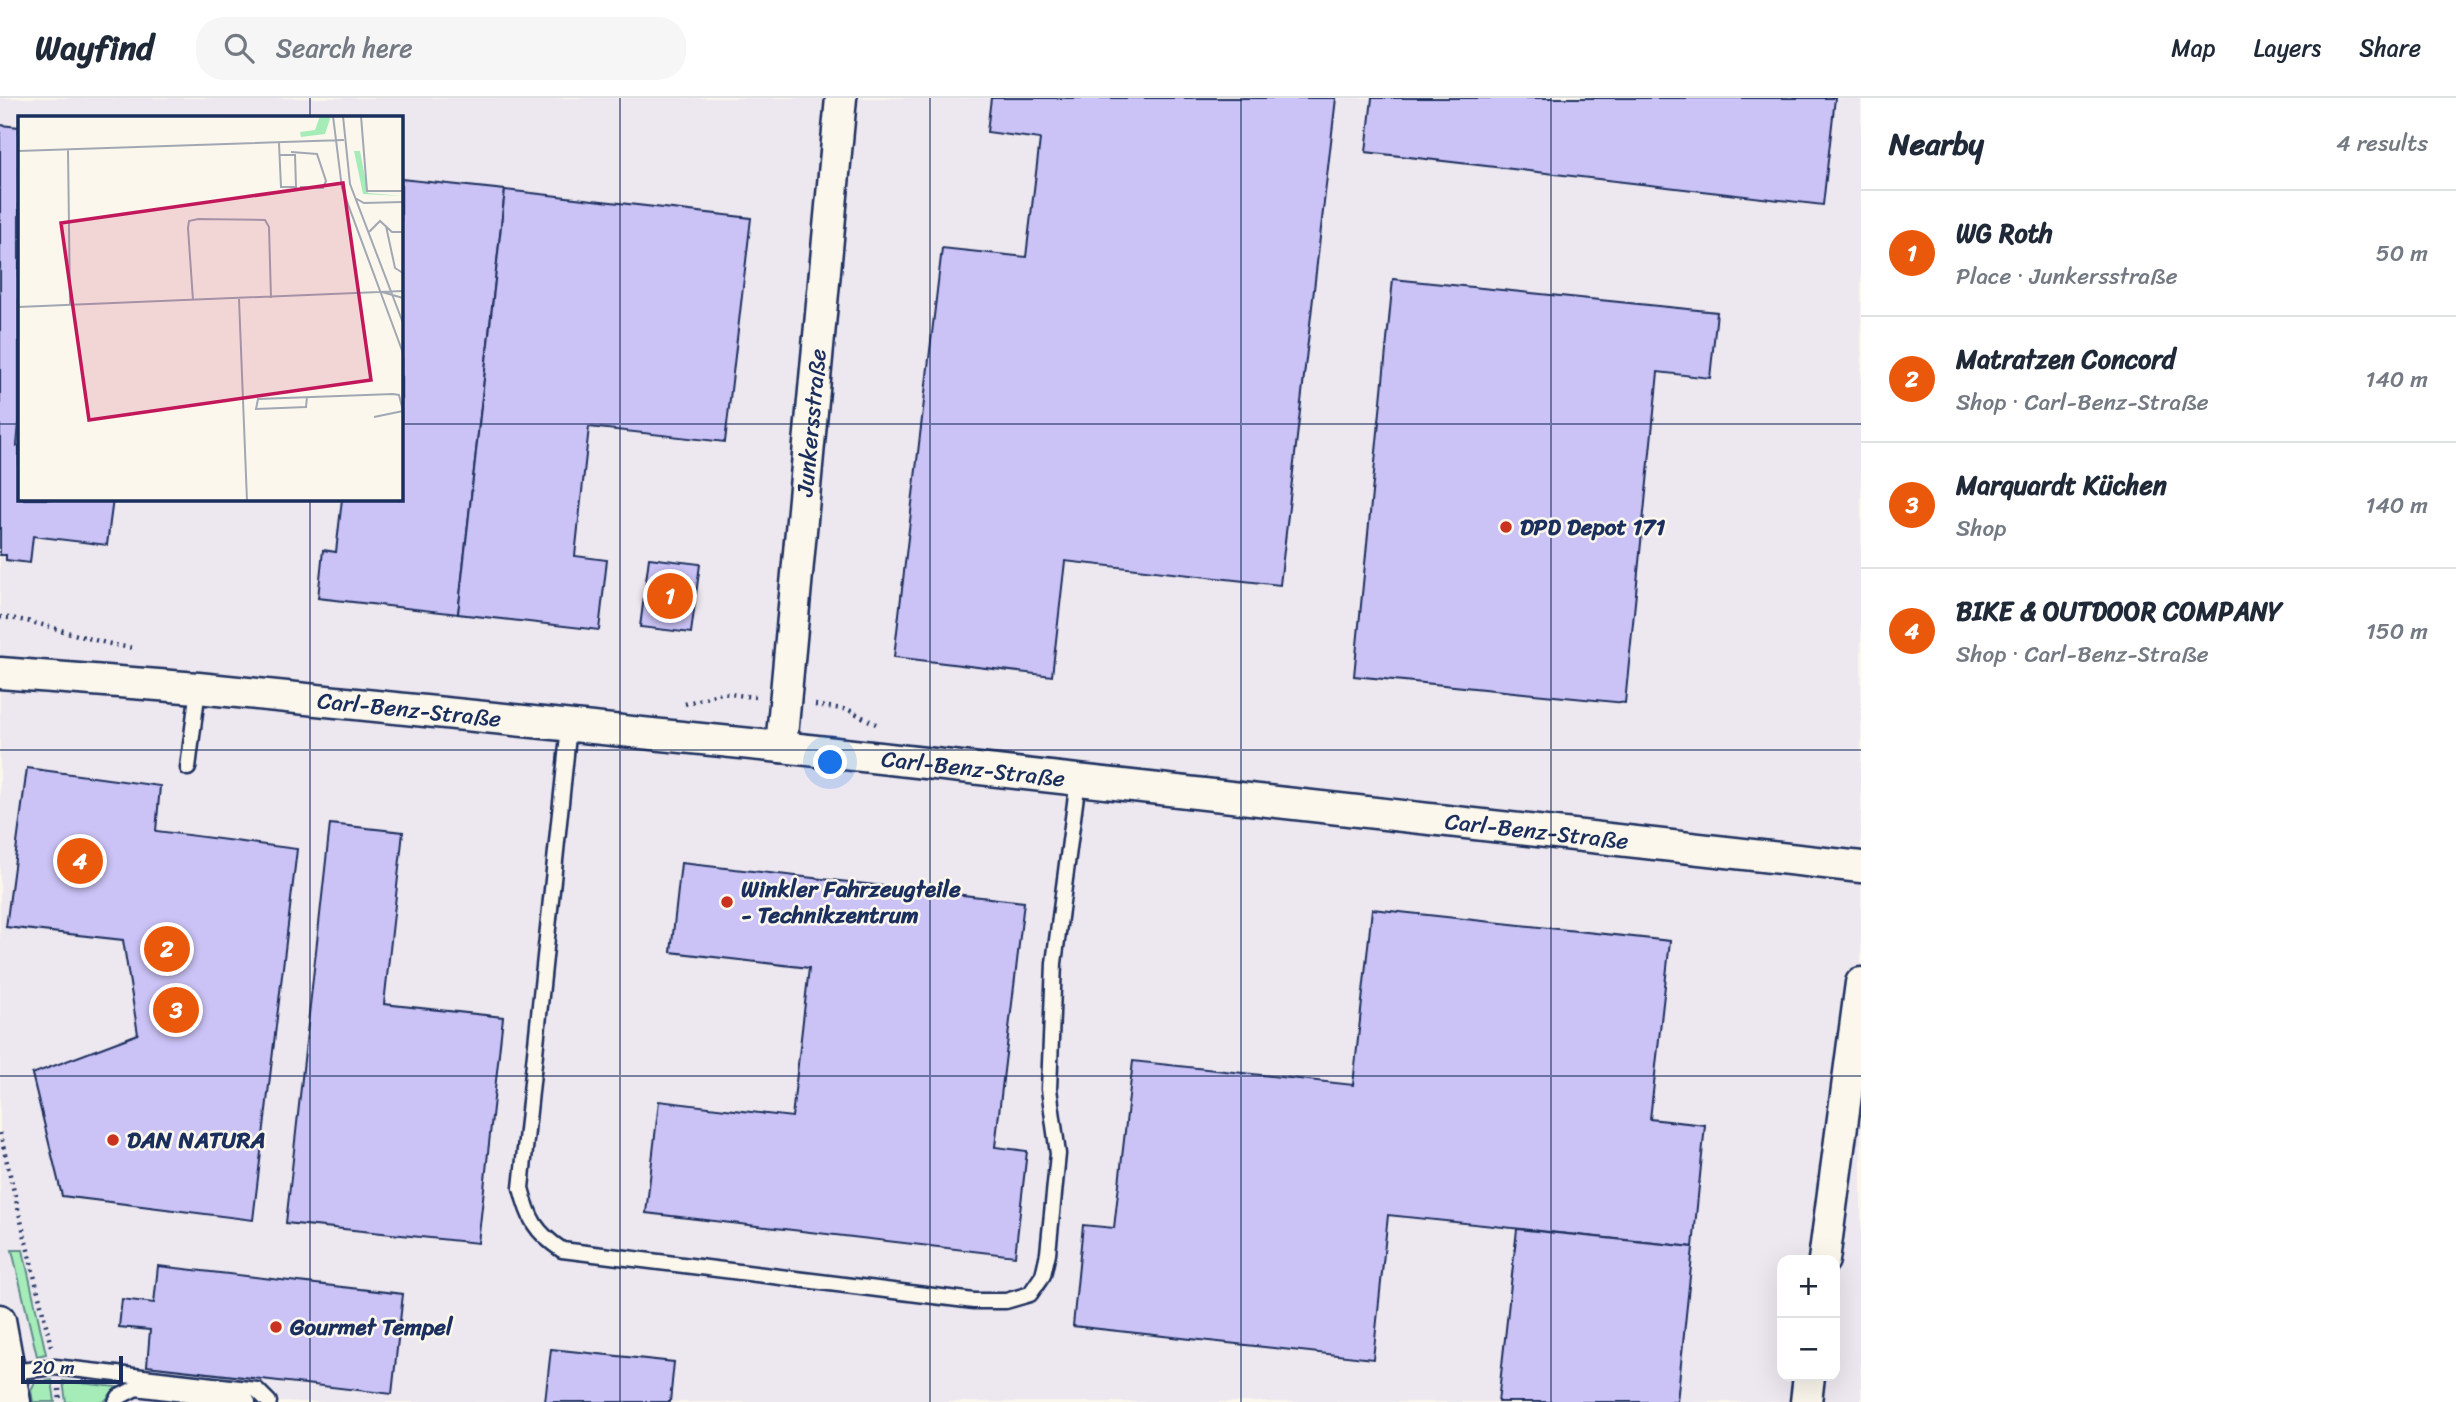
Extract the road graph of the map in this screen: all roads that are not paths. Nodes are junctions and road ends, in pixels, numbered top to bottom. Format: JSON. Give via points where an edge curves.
{"nodes":[{"id":1,"x":841,"y":98,"type":"edge"},
{"id":2,"x":0,"y":673,"type":"edge"},
{"id":3,"x":198,"y":688,"type":"junction"},
{"id":4,"x":569,"y":726,"type":"junction"},
{"id":5,"x":782,"y":747,"type":"junction"},
{"id":6,"x":188,"y":768,"type":"dead end"},
{"id":7,"x":1078,"y":779,"type":"junction"},
{"id":8,"x":1861,"y":867,"type":"edge"},
{"id":9,"x":1861,"y":983,"type":"edge"},
{"id":10,"x":1825,"y":1255,"type":"edge"},
{"id":11,"x":0,"y":1320,"type":"edge"},
{"id":12,"x":11,"y":1371,"type":"junction"},
{"id":13,"x":1808,"y":1381,"type":"edge"},
{"id":14,"x":15,"y":1402,"type":"edge"},
{"id":15,"x":116,"y":1402,"type":"edge"},
{"id":16,"x":248,"y":1402,"type":"edge"},
{"id":17,"x":269,"y":1402,"type":"edge"},
{"id":18,"x":1806,"y":1402,"type":"edge"}],
"edges":[{"from":1,"to":5,"type":"street","name":"Junkersstraße"},
{"from":2,"to":3,"type":"street","name":"Carl-Benz-Straße"},
{"from":3,"to":4,"type":"street","name":"Carl-Benz-Straße"},
{"from":3,"to":6,"type":"lane"},
{"from":4,"to":5,"type":"street","name":"Carl-Benz-Straße"},
{"from":4,"to":7,"type":"lane","via":[[521,1188],[527,1212],[541,1236],[562,1250],[974,1301],[1006,1301],[1030,1294],[1043,1275],[1048,1253],[1058,1154],[1049,1089],[1054,963]]},
{"from":5,"to":7,"type":"street","name":"Carl-Benz-Straße"},
{"from":7,"to":8,"type":"street","name":"Carl-Benz-Straße"},
{"from":9,"to":10,"type":"street"},
{"from":11,"to":12,"type":"street"},
{"from":12,"to":14,"type":"street"},
{"from":12,"to":17,"type":"lane","via":[[55,1367],[257,1390]]},
{"from":13,"to":18,"type":"street"},
{"from":15,"to":16,"type":"lane","via":[[136,1388]]}]}
